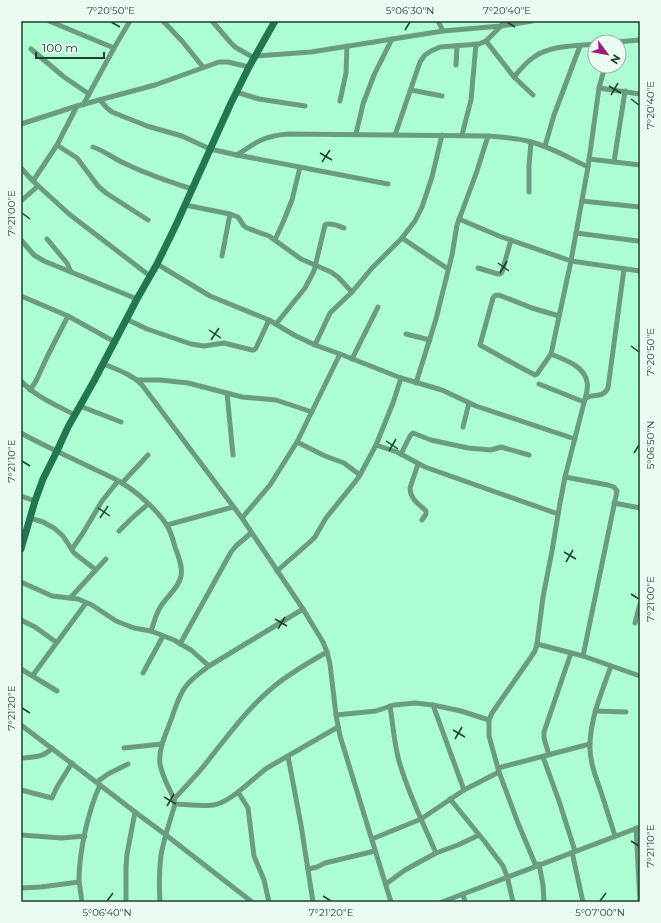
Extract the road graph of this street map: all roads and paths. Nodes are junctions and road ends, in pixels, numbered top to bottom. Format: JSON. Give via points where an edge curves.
{"nodes":[{"id":1,"x":49,"y":21,"type":"edge"},
{"id":2,"x":130,"y":21,"type":"edge"},
{"id":3,"x":163,"y":21,"type":"edge"},
{"id":4,"x":212,"y":21,"type":"edge"},
{"id":5,"x":275,"y":21,"type":"edge"},
{"id":6,"x":438,"y":21,"type":"edge"},
{"id":7,"x":504,"y":21,"type":"edge"},
{"id":8,"x":532,"y":21,"type":"edge"},
{"id":9,"x":499,"y":25,"type":"edge"},
{"id":10,"x":443,"y":31,"type":"junction"},
{"id":11,"x":392,"y":39,"type":"junction"},
{"id":12,"x":640,"y":40,"type":"edge"},
{"id":13,"x":486,"y":41,"type":"junction"},
{"id":14,"x":627,"y":41,"type":"edge"},
{"id":15,"x":476,"y":44,"type":"junction"},
{"id":16,"x":587,"y":45,"type":"edge"},
{"id":17,"x":347,"y":46,"type":"junction"},
{"id":18,"x":457,"y":46,"type":"junction"},
{"id":19,"x":580,"y":46,"type":"junction"},
{"id":20,"x":114,"y":48,"type":"junction"},
{"id":21,"x":31,"y":50,"type":"dead end"},
{"id":22,"x":255,"y":57,"type":"junction"},
{"id":23,"x":456,"y":65,"type":"dead end"},
{"id":24,"x":203,"y":67,"type":"junction"},
{"id":25,"x":249,"y":67,"type":"junction"},
{"id":26,"x":603,"y":74,"type":"edge"},
{"id":27,"x":514,"y":77,"type":"junction"},
{"id":28,"x":599,"y":88,"type":"junction"},
{"id":29,"x":411,"y":90,"type":"junction"},
{"id":30,"x":625,"y":91,"type":"junction"},
{"id":31,"x":236,"y":92,"type":"junction"},
{"id":32,"x":89,"y":94,"type":"junction"},
{"id":33,"x":640,"y":94,"type":"edge"},
{"id":34,"x":533,"y":95,"type":"dead end"},
{"id":35,"x":442,"y":96,"type":"dead end"},
{"id":36,"x":100,"y":100,"type":"junction"},
{"id":37,"x":340,"y":101,"type":"dead end"},
{"id":38,"x":80,"y":106,"type":"junction"},
{"id":39,"x":305,"y":106,"type":"dead end"},
{"id":40,"x":21,"y":124,"type":"edge"},
{"id":41,"x":356,"y":134,"type":"junction"},
{"id":42,"x":395,"y":135,"type":"junction"},
{"id":43,"x":442,"y":135,"type":"junction"},
{"id":44,"x":462,"y":135,"type":"junction"},
{"id":45,"x":488,"y":136,"type":"junction"},
{"id":46,"x":531,"y":142,"type":"junction"},
{"id":47,"x":57,"y":145,"type":"junction"},
{"id":48,"x":545,"y":146,"type":"junction"},
{"id":49,"x":93,"y":147,"type":"dead end"},
{"id":50,"x":210,"y":149,"type":"junction"},
{"id":51,"x":237,"y":155,"type":"junction"},
{"id":52,"x":589,"y":160,"type":"junction"},
{"id":53,"x":614,"y":162,"type":"junction"},
{"id":54,"x":640,"y":165,"type":"edge"},
{"id":55,"x":300,"y":167,"type":"junction"},
{"id":56,"x":588,"y":167,"type":"junction"},
{"id":57,"x":21,"y":168,"type":"edge"},
{"id":58,"x":33,"y":181,"type":"junction"},
{"id":59,"x":388,"y":184,"type":"dead end"},
{"id":60,"x":38,"y":186,"type":"junction"},
{"id":61,"x":192,"y":188,"type":"junction"},
{"id":62,"x":529,"y":192,"type":"dead end"},
{"id":63,"x":21,"y":201,"type":"edge"},
{"id":64,"x":582,"y":201,"type":"junction"},
{"id":65,"x":185,"y":205,"type":"junction"},
{"id":66,"x":640,"y":207,"type":"edge"},
{"id":67,"x":230,"y":214,"type":"junction"},
{"id":68,"x":459,"y":218,"type":"junction"},
{"id":69,"x":148,"y":220,"type":"dead end"},
{"id":70,"x":344,"y":228,"type":"dead end"},
{"id":71,"x":576,"y":233,"type":"junction"},
{"id":72,"x":402,"y":238,"type":"junction"},
{"id":73,"x":48,"y":239,"type":"dead end"},
{"id":74,"x":21,"y":240,"type":"edge"},
{"id":75,"x":275,"y":240,"type":"junction"},
{"id":76,"x":511,"y":240,"type":"junction"},
{"id":77,"x":638,"y":241,"type":"dead end"},
{"id":78,"x":222,"y":256,"type":"dead end"},
{"id":79,"x":571,"y":261,"type":"junction"},
{"id":80,"x":157,"y":264,"type":"junction"},
{"id":81,"x":316,"y":265,"type":"junction"},
{"id":82,"x":478,"y":268,"type":"dead end"},
{"id":83,"x":624,"y":269,"type":"junction"},
{"id":84,"x":448,"y":270,"type":"junction"},
{"id":85,"x":640,"y":271,"type":"edge"},
{"id":86,"x":71,"y":272,"type":"junction"},
{"id":87,"x":150,"y":276,"type":"junction"},
{"id":88,"x":352,"y":292,"type":"junction"},
{"id":89,"x":21,"y":296,"type":"edge"},
{"id":90,"x":137,"y":299,"type":"junction"},
{"id":91,"x":378,"y":306,"type":"dead end"},
{"id":92,"x":68,"y":316,"type":"junction"},
{"id":93,"x":559,"y":316,"type":"junction"},
{"id":94,"x":126,"y":319,"type":"junction"},
{"id":95,"x":269,"y":320,"type":"junction"},
{"id":96,"x":276,"y":324,"type":"junction"},
{"id":97,"x":406,"y":334,"type":"dead end"},
{"id":98,"x":430,"y":340,"type":"junction"},
{"id":99,"x":115,"y":342,"type":"junction"},
{"id":100,"x":315,"y":345,"type":"junction"},
{"id":101,"x":340,"y":354,"type":"junction"},
{"id":102,"x":551,"y":354,"type":"junction"},
{"id":103,"x":352,"y":359,"type":"junction"},
{"id":104,"x":104,"y":364,"type":"junction"},
{"id":105,"x":401,"y":378,"type":"junction"},
{"id":106,"x":137,"y":380,"type":"junction"},
{"id":107,"x":21,"y":381,"type":"edge"},
{"id":108,"x":416,"y":383,"type":"junction"},
{"id":109,"x":539,"y":384,"type":"dead end"},
{"id":110,"x":26,"y":388,"type":"edge"},
{"id":111,"x":227,"y":393,"type":"junction"},
{"id":112,"x":585,"y":400,"type":"junction"},
{"id":113,"x":469,"y":403,"type":"junction"},
{"id":114,"x":80,"y":406,"type":"junction"},
{"id":115,"x":312,"y":412,"type":"junction"},
{"id":116,"x":75,"y":415,"type":"junction"},
{"id":117,"x":121,"y":422,"type":"dead end"},
{"id":118,"x":463,"y":427,"type":"dead end"},
{"id":119,"x":21,"y":433,"type":"edge"},
{"id":120,"x":575,"y":439,"type":"junction"},
{"id":121,"x":297,"y":442,"type":"junction"},
{"id":122,"x":376,"y":445,"type":"junction"},
{"id":123,"x":57,"y":451,"type":"junction"},
{"id":124,"x":401,"y":454,"type":"junction"},
{"id":125,"x":148,"y":455,"type":"dead end"},
{"id":126,"x":233,"y":455,"type":"dead end"},
{"id":127,"x":530,"y":455,"type":"dead end"},
{"id":128,"x":418,"y":464,"type":"junction"},
{"id":129,"x":360,"y":474,"type":"junction"},
{"id":130,"x":565,"y":477,"type":"junction"},
{"id":131,"x":120,"y":482,"type":"junction"},
{"id":132,"x":21,"y":496,"type":"edge"},
{"id":133,"x":35,"y":501,"type":"junction"},
{"id":134,"x":614,"y":503,"type":"junction"},
{"id":135,"x":148,"y":504,"type":"junction"},
{"id":136,"x":233,"y":507,"type":"junction"},
{"id":137,"x":640,"y":508,"type":"edge"},
{"id":138,"x":558,"y":514,"type":"junction"},
{"id":139,"x":30,"y":518,"type":"junction"},
{"id":140,"x":242,"y":518,"type":"junction"},
{"id":141,"x":422,"y":520,"type":"dead end"},
{"id":142,"x":167,"y":525,"type":"junction"},
{"id":143,"x":119,"y":531,"type":"dead end"},
{"id":144,"x":252,"y":533,"type":"junction"},
{"id":145,"x":21,"y":549,"type":"edge"},
{"id":146,"x":72,"y":549,"type":"junction"},
{"id":147,"x":106,"y":560,"type":"dead end"},
{"id":148,"x":96,"y":570,"type":"junction"},
{"id":149,"x":277,"y":571,"type":"junction"},
{"id":150,"x":21,"y":582,"type":"edge"},
{"id":151,"x":70,"y":598,"type":"junction"},
{"id":152,"x":86,"y":603,"type":"junction"},
{"id":153,"x":640,"y":604,"type":"edge"},
{"id":154,"x":303,"y":609,"type":"junction"},
{"id":155,"x":21,"y":620,"type":"edge"},
{"id":156,"x":635,"y":623,"type":"dead end"},
{"id":157,"x":151,"y":631,"type":"junction"},
{"id":158,"x":164,"y":636,"type":"junction"},
{"id":159,"x":56,"y":642,"type":"junction"},
{"id":160,"x":180,"y":644,"type":"junction"},
{"id":161,"x":537,"y":644,"type":"junction"},
{"id":162,"x":327,"y":652,"type":"junction"},
{"id":163,"x":571,"y":653,"type":"junction"},
{"id":164,"x":583,"y":656,"type":"junction"},
{"id":165,"x":209,"y":666,"type":"junction"},
{"id":166,"x":611,"y":666,"type":"junction"},
{"id":167,"x":21,"y":669,"type":"edge"},
{"id":168,"x":143,"y":673,"type":"dead end"},
{"id":169,"x":33,"y":675,"type":"junction"},
{"id":170,"x":640,"y":676,"type":"edge"},
{"id":171,"x":57,"y":691,"type":"dead end"},
{"id":172,"x":433,"y":705,"type":"junction"},
{"id":173,"x":390,"y":706,"type":"junction"},
{"id":174,"x":595,"y":711,"type":"junction"},
{"id":175,"x":626,"y":712,"type":"dead end"},
{"id":176,"x":336,"y":715,"type":"junction"},
{"id":177,"x":489,"y":720,"type":"junction"},
{"id":178,"x":21,"y":725,"type":"edge"},
{"id":179,"x":338,"y":727,"type":"junction"},
{"id":180,"x":162,"y":744,"type":"junction"},
{"id":181,"x":590,"y":744,"type":"junction"},
{"id":182,"x":52,"y":748,"type":"junction"},
{"id":183,"x":124,"y":748,"type":"dead end"},
{"id":184,"x":549,"y":755,"type":"junction"},
{"id":185,"x":288,"y":756,"type":"junction"},
{"id":186,"x":543,"y":757,"type":"junction"},
{"id":187,"x":24,"y":758,"type":"dead end"},
{"id":188,"x":72,"y":764,"type":"junction"},
{"id":189,"x":128,"y":764,"type":"dead end"},
{"id":190,"x":498,"y":770,"type":"junction"},
{"id":191,"x":98,"y":783,"type":"junction"},
{"id":192,"x":21,"y":790,"type":"edge"},
{"id":193,"x":464,"y":790,"type":"junction"},
{"id":194,"x":238,"y":792,"type":"junction"},
{"id":195,"x":450,"y":799,"type":"junction"},
{"id":196,"x":174,"y":801,"type":"junction"},
{"id":197,"x":135,"y":812,"type":"junction"},
{"id":198,"x":421,"y":818,"type":"junction"},
{"id":199,"x":638,"y":828,"type":"edge"},
{"id":200,"x":166,"y":834,"type":"junction"},
{"id":201,"x":21,"y":835,"type":"edge"},
{"id":202,"x":479,"y":835,"type":"junction"},
{"id":203,"x":85,"y":836,"type":"junction"},
{"id":204,"x":615,"y":836,"type":"junction"},
{"id":205,"x":372,"y":839,"type":"junction"},
{"id":206,"x":375,"y":851,"type":"junction"},
{"id":207,"x":574,"y":852,"type":"junction"},
{"id":208,"x":436,"y":854,"type":"junction"},
{"id":209,"x":537,"y":865,"type":"junction"},
{"id":210,"x":308,"y":869,"type":"junction"},
{"id":211,"x":507,"y":876,"type":"junction"},
{"id":212,"x":79,"y":882,"type":"junction"},
{"id":213,"x":386,"y":884,"type":"junction"},
{"id":214,"x":21,"y":888,"type":"edge"},
{"id":215,"x":464,"y":894,"type":"junction"},
{"id":216,"x":82,"y":902,"type":"edge"},
{"id":217,"x":126,"y":902,"type":"edge"},
{"id":218,"x":160,"y":902,"type":"edge"},
{"id":219,"x":252,"y":902,"type":"edge"},
{"id":220,"x":269,"y":902,"type":"edge"},
{"id":221,"x":314,"y":902,"type":"edge"},
{"id":222,"x":391,"y":902,"type":"edge"},
{"id":223,"x":442,"y":902,"type":"edge"},
{"id":224,"x":465,"y":902,"type":"edge"},
{"id":225,"x":513,"y":902,"type":"edge"},
{"id":226,"x":544,"y":902,"type":"edge"},
{"id":227,"x":583,"y":902,"type":"edge"},
{"id":228,"x":640,"y":902,"type":"edge"}],
"edges":[{"from":1,"to":20,"type":"street"},
{"from":2,"to":20,"type":"street"},
{"from":3,"to":24,"type":"street"},
{"from":4,"to":22,"type":"street","via":[[235,47]]},
{"from":5,"to":22,"type":"street"},
{"from":6,"to":10,"type":"street"},
{"from":7,"to":9,"type":"street"},
{"from":8,"to":9,"type":"street"},
{"from":9,"to":10,"type":"street"},
{"from":9,"to":13,"type":"street"},
{"from":10,"to":11,"type":"street"},
{"from":11,"to":17,"type":"street"},
{"from":11,"to":41,"type":"street","via":[[363,104]]},
{"from":12,"to":14,"type":"street"},
{"from":13,"to":15,"type":"street"},
{"from":13,"to":27,"type":"street"},
{"from":15,"to":18,"type":"street"},
{"from":15,"to":44,"type":"street","via":[[471,100]]},
{"from":16,"to":19,"type":"street"},
{"from":17,"to":22,"type":"street"},
{"from":17,"to":37,"type":"street","via":[[346,72]]},
{"from":18,"to":23,"type":"street"},
{"from":18,"to":29,"type":"street","via":[[440,47],[425,55],[420,62]]},
{"from":19,"to":27,"type":"street","via":[[542,52],[525,64]]},
{"from":19,"to":48,"type":"street"},
{"from":20,"to":32,"type":"street"},
{"from":21,"to":32,"type":"street"},
{"from":22,"to":25,"type":"street"},
{"from":24,"to":25,"type":"street","via":[[224,62]]},
{"from":24,"to":36,"type":"street","via":[[155,85]]},
{"from":25,"to":31,"type":"street"},
{"from":26,"to":28,"type":"street"},
{"from":27,"to":34,"type":"street"},
{"from":28,"to":30,"type":"street"},
{"from":28,"to":52,"type":"street"},
{"from":29,"to":35,"type":"street"},
{"from":29,"to":42,"type":"street"},
{"from":30,"to":33,"type":"street"},
{"from":30,"to":53,"type":"street"},
{"from":31,"to":39,"type":"street","via":[[259,99]]},
{"from":31,"to":50,"type":"street"},
{"from":32,"to":38,"type":"street"},
{"from":36,"to":38,"type":"street"},
{"from":36,"to":50,"type":"street","via":[[112,112],[182,136]]},
{"from":38,"to":40,"type":"street"},
{"from":38,"to":47,"type":"street"},
{"from":41,"to":42,"type":"street"},
{"from":41,"to":51,"type":"street","via":[[275,135],[266,137]]},
{"from":42,"to":43,"type":"street"},
{"from":43,"to":44,"type":"street"},
{"from":43,"to":72,"type":"street","via":[[422,207]]},
{"from":44,"to":45,"type":"street"},
{"from":45,"to":46,"type":"street"},
{"from":45,"to":68,"type":"street"},
{"from":46,"to":48,"type":"street"},
{"from":46,"to":62,"type":"street"},
{"from":47,"to":58,"type":"street"},
{"from":47,"to":69,"type":"street","via":[[77,158],[102,190]]},
{"from":48,"to":56,"type":"street"},
{"from":49,"to":61,"type":"street","via":[[126,165]]},
{"from":50,"to":51,"type":"street"},
{"from":50,"to":61,"type":"street"},
{"from":51,"to":55,"type":"street"},
{"from":52,"to":53,"type":"street"},
{"from":52,"to":56,"type":"street"},
{"from":53,"to":54,"type":"street"},
{"from":55,"to":59,"type":"street"},
{"from":55,"to":75,"type":"street","via":[[291,205]]},
{"from":56,"to":64,"type":"street"},
{"from":57,"to":58,"type":"street"},
{"from":58,"to":60,"type":"street"},
{"from":60,"to":63,"type":"street"},
{"from":60,"to":87,"type":"street","via":[[75,219]]},
{"from":61,"to":65,"type":"street"},
{"from":64,"to":66,"type":"street"},
{"from":64,"to":71,"type":"street"},
{"from":65,"to":67,"type":"street"},
{"from":65,"to":80,"type":"street"},
{"from":67,"to":75,"type":"street","via":[[238,217],[247,228]]},
{"from":67,"to":78,"type":"street"},
{"from":68,"to":76,"type":"street"},
{"from":68,"to":84,"type":"street"},
{"from":70,"to":81,"type":"street","via":[[326,223]]},
{"from":71,"to":77,"type":"street"},
{"from":71,"to":79,"type":"street"},
{"from":72,"to":84,"type":"street"},
{"from":72,"to":88,"type":"street"},
{"from":73,"to":86,"type":"street"},
{"from":74,"to":86,"type":"street","via":[[34,255]]},
{"from":75,"to":81,"type":"street","via":[[295,255]]},
{"from":76,"to":79,"type":"street"},
{"from":76,"to":82,"type":"street","via":[[500,274]]},
{"from":79,"to":83,"type":"street"},
{"from":79,"to":93,"type":"street"},
{"from":80,"to":87,"type":"street"},
{"from":80,"to":95,"type":"street","via":[[210,296]]},
{"from":81,"to":88,"type":"street","via":[[338,277]]},
{"from":81,"to":96,"type":"street","via":[[305,288]]},
{"from":83,"to":85,"type":"street"},
{"from":83,"to":112,"type":"street","via":[[608,388],[605,393]]},
{"from":84,"to":98,"type":"street"},
{"from":86,"to":90,"type":"street"},
{"from":87,"to":90,"type":"street"},
{"from":88,"to":100,"type":"street","via":[[330,313]]},
{"from":89,"to":92,"type":"street"},
{"from":90,"to":94,"type":"street"},
{"from":91,"to":103,"type":"street"},
{"from":92,"to":99,"type":"street"},
{"from":92,"to":110,"type":"street","via":[[36,381]]},
{"from":93,"to":102,"type":"street"},
{"from":93,"to":102,"type":"street","via":[[496,295],[480,343],[481,346],[535,375]]},
{"from":94,"to":95,"type":"street","via":[[192,344],[204,346],[224,343],[252,350],[256,348]]},
{"from":94,"to":99,"type":"street"},
{"from":95,"to":96,"type":"street"},
{"from":96,"to":100,"type":"street"},
{"from":97,"to":98,"type":"street"},
{"from":98,"to":108,"type":"street"},
{"from":99,"to":104,"type":"street"},
{"from":100,"to":101,"type":"street"},
{"from":101,"to":103,"type":"street"},
{"from":101,"to":115,"type":"street"},
{"from":102,"to":112,"type":"street","via":[[578,366],[584,373],[588,382]]},
{"from":103,"to":105,"type":"street"},
{"from":104,"to":106,"type":"street"},
{"from":104,"to":114,"type":"street"},
{"from":105,"to":108,"type":"street"},
{"from":105,"to":122,"type":"street"},
{"from":106,"to":111,"type":"street","via":[[188,383]]},
{"from":106,"to":136,"type":"street"},
{"from":107,"to":110,"type":"street"},
{"from":108,"to":113,"type":"street","via":[[442,390]]},
{"from":109,"to":112,"type":"street"},
{"from":110,"to":116,"type":"street"},
{"from":111,"to":115,"type":"street","via":[[276,400]]},
{"from":111,"to":126,"type":"street"},
{"from":112,"to":120,"type":"street"},
{"from":113,"to":118,"type":"street"},
{"from":113,"to":120,"type":"street"},
{"from":114,"to":116,"type":"street"},
{"from":114,"to":117,"type":"street"},
{"from":115,"to":121,"type":"street"},
{"from":116,"to":123,"type":"street"},
{"from":119,"to":123,"type":"street"},
{"from":120,"to":130,"type":"street"},
{"from":121,"to":129,"type":"street","via":[[344,462]]},
{"from":121,"to":140,"type":"street","via":[[270,485]]},
{"from":122,"to":124,"type":"street"},
{"from":122,"to":129,"type":"street"},
{"from":123,"to":131,"type":"street"},
{"from":123,"to":133,"type":"street"},
{"from":124,"to":127,"type":"street","via":[[413,433],[430,440],[468,448],[491,450],[501,447]]},
{"from":124,"to":128,"type":"street"},
{"from":125,"to":131,"type":"street"},
{"from":128,"to":138,"type":"street"},
{"from":128,"to":141,"type":"street","via":[[410,492],[413,499],[426,511]]},
{"from":129,"to":149,"type":"street","via":[[311,541]]},
{"from":130,"to":134,"type":"street","via":[[614,487],[617,491]]},
{"from":130,"to":138,"type":"street"},
{"from":131,"to":135,"type":"street"},
{"from":131,"to":146,"type":"street","via":[[102,500]]},
{"from":132,"to":133,"type":"street"},
{"from":133,"to":139,"type":"street"},
{"from":134,"to":137,"type":"street"},
{"from":134,"to":164,"type":"street"},
{"from":135,"to":142,"type":"street"},
{"from":135,"to":143,"type":"street"},
{"from":136,"to":140,"type":"street"},
{"from":136,"to":142,"type":"street"},
{"from":138,"to":161,"type":"street"},
{"from":139,"to":145,"type":"street"},
{"from":139,"to":146,"type":"street","via":[[54,528]]},
{"from":140,"to":144,"type":"street"},
{"from":142,"to":157,"type":"street","via":[[181,562],[181,578],[161,605]]},
{"from":144,"to":149,"type":"street"},
{"from":144,"to":160,"type":"street","via":[[230,552]]},
{"from":146,"to":148,"type":"street"},
{"from":147,"to":148,"type":"street"},
{"from":148,"to":151,"type":"street"},
{"from":149,"to":154,"type":"street"},
{"from":150,"to":151,"type":"street","via":[[52,596]]},
{"from":151,"to":152,"type":"street"},
{"from":152,"to":157,"type":"street","via":[[116,621]]},
{"from":152,"to":159,"type":"street"},
{"from":153,"to":156,"type":"street"},
{"from":154,"to":162,"type":"street"},
{"from":154,"to":165,"type":"street"},
{"from":155,"to":159,"type":"street"},
{"from":157,"to":158,"type":"street"},
{"from":158,"to":160,"type":"street"},
{"from":158,"to":168,"type":"street"},
{"from":159,"to":169,"type":"street"},
{"from":160,"to":165,"type":"street"},
{"from":161,"to":163,"type":"street"},
{"from":161,"to":177,"type":"street","via":[[535,651]]},
{"from":162,"to":176,"type":"street"},
{"from":162,"to":196,"type":"street","via":[[287,675],[260,699]]},
{"from":163,"to":164,"type":"street"},
{"from":163,"to":184,"type":"street","via":[[544,732]]},
{"from":164,"to":166,"type":"street"},
{"from":165,"to":180,"type":"street","via":[[196,676],[181,694]]},
{"from":166,"to":170,"type":"street"},
{"from":166,"to":174,"type":"street"},
{"from":167,"to":169,"type":"street"},
{"from":169,"to":171,"type":"street"},
{"from":172,"to":173,"type":"street","via":[[415,703]]},
{"from":172,"to":177,"type":"street"},
{"from":172,"to":193,"type":"street"},
{"from":173,"to":176,"type":"street","via":[[376,712]]},
{"from":173,"to":198,"type":"street","via":[[399,761]]},
{"from":174,"to":175,"type":"street"},
{"from":174,"to":181,"type":"street"},
{"from":176,"to":179,"type":"street"},
{"from":177,"to":190,"type":"street","via":[[489,736]]},
{"from":178,"to":182,"type":"street"},
{"from":179,"to":185,"type":"street"},
{"from":179,"to":205,"type":"street"},
{"from":180,"to":183,"type":"street"},
{"from":180,"to":196,"type":"street","via":[[160,763]]},
{"from":181,"to":184,"type":"street"},
{"from":181,"to":204,"type":"street","via":[[594,770]]},
{"from":182,"to":187,"type":"street","via":[[40,756]]},
{"from":182,"to":188,"type":"street"},
{"from":184,"to":186,"type":"street"},
{"from":185,"to":194,"type":"street","via":[[257,775]]},
{"from":185,"to":210,"type":"street"},
{"from":186,"to":190,"type":"street"},
{"from":186,"to":207,"type":"street"},
{"from":188,"to":191,"type":"street"},
{"from":188,"to":192,"type":"street","via":[[52,798]]},
{"from":189,"to":191,"type":"street","via":[[108,774]]},
{"from":190,"to":193,"type":"street"},
{"from":190,"to":209,"type":"street"},
{"from":191,"to":197,"type":"street"},
{"from":191,"to":203,"type":"street"},
{"from":193,"to":195,"type":"street"},
{"from":194,"to":196,"type":"street","via":[[211,806]]},
{"from":194,"to":220,"type":"street","via":[[248,808],[254,856],[264,880]]},
{"from":195,"to":198,"type":"street"},
{"from":195,"to":202,"type":"street"},
{"from":196,"to":200,"type":"street"},
{"from":197,"to":200,"type":"street"},
{"from":197,"to":217,"type":"street","via":[[126,867]]},
{"from":198,"to":205,"type":"street"},
{"from":198,"to":208,"type":"street"},
{"from":199,"to":204,"type":"street"},
{"from":199,"to":228,"type":"street"},
{"from":200,"to":218,"type":"street","via":[[159,876]]},
{"from":200,"to":219,"type":"street"},
{"from":201,"to":203,"type":"street","via":[[62,838]]},
{"from":202,"to":208,"type":"street"},
{"from":202,"to":211,"type":"street","via":[[499,860]]},
{"from":203,"to":212,"type":"street"},
{"from":204,"to":207,"type":"street"},
{"from":205,"to":206,"type":"street"},
{"from":206,"to":210,"type":"street"},
{"from":206,"to":213,"type":"street"},
{"from":207,"to":209,"type":"street"},
{"from":207,"to":227,"type":"street"},
{"from":208,"to":213,"type":"street","via":[[405,870]]},
{"from":209,"to":211,"type":"street"},
{"from":209,"to":226,"type":"street","via":[[543,885]]},
{"from":210,"to":221,"type":"street"},
{"from":211,"to":215,"type":"street"},
{"from":211,"to":225,"type":"street"},
{"from":212,"to":214,"type":"street"},
{"from":212,"to":216,"type":"street"},
{"from":213,"to":222,"type":"street"},
{"from":215,"to":223,"type":"street"},
{"from":215,"to":224,"type":"street"}]}
